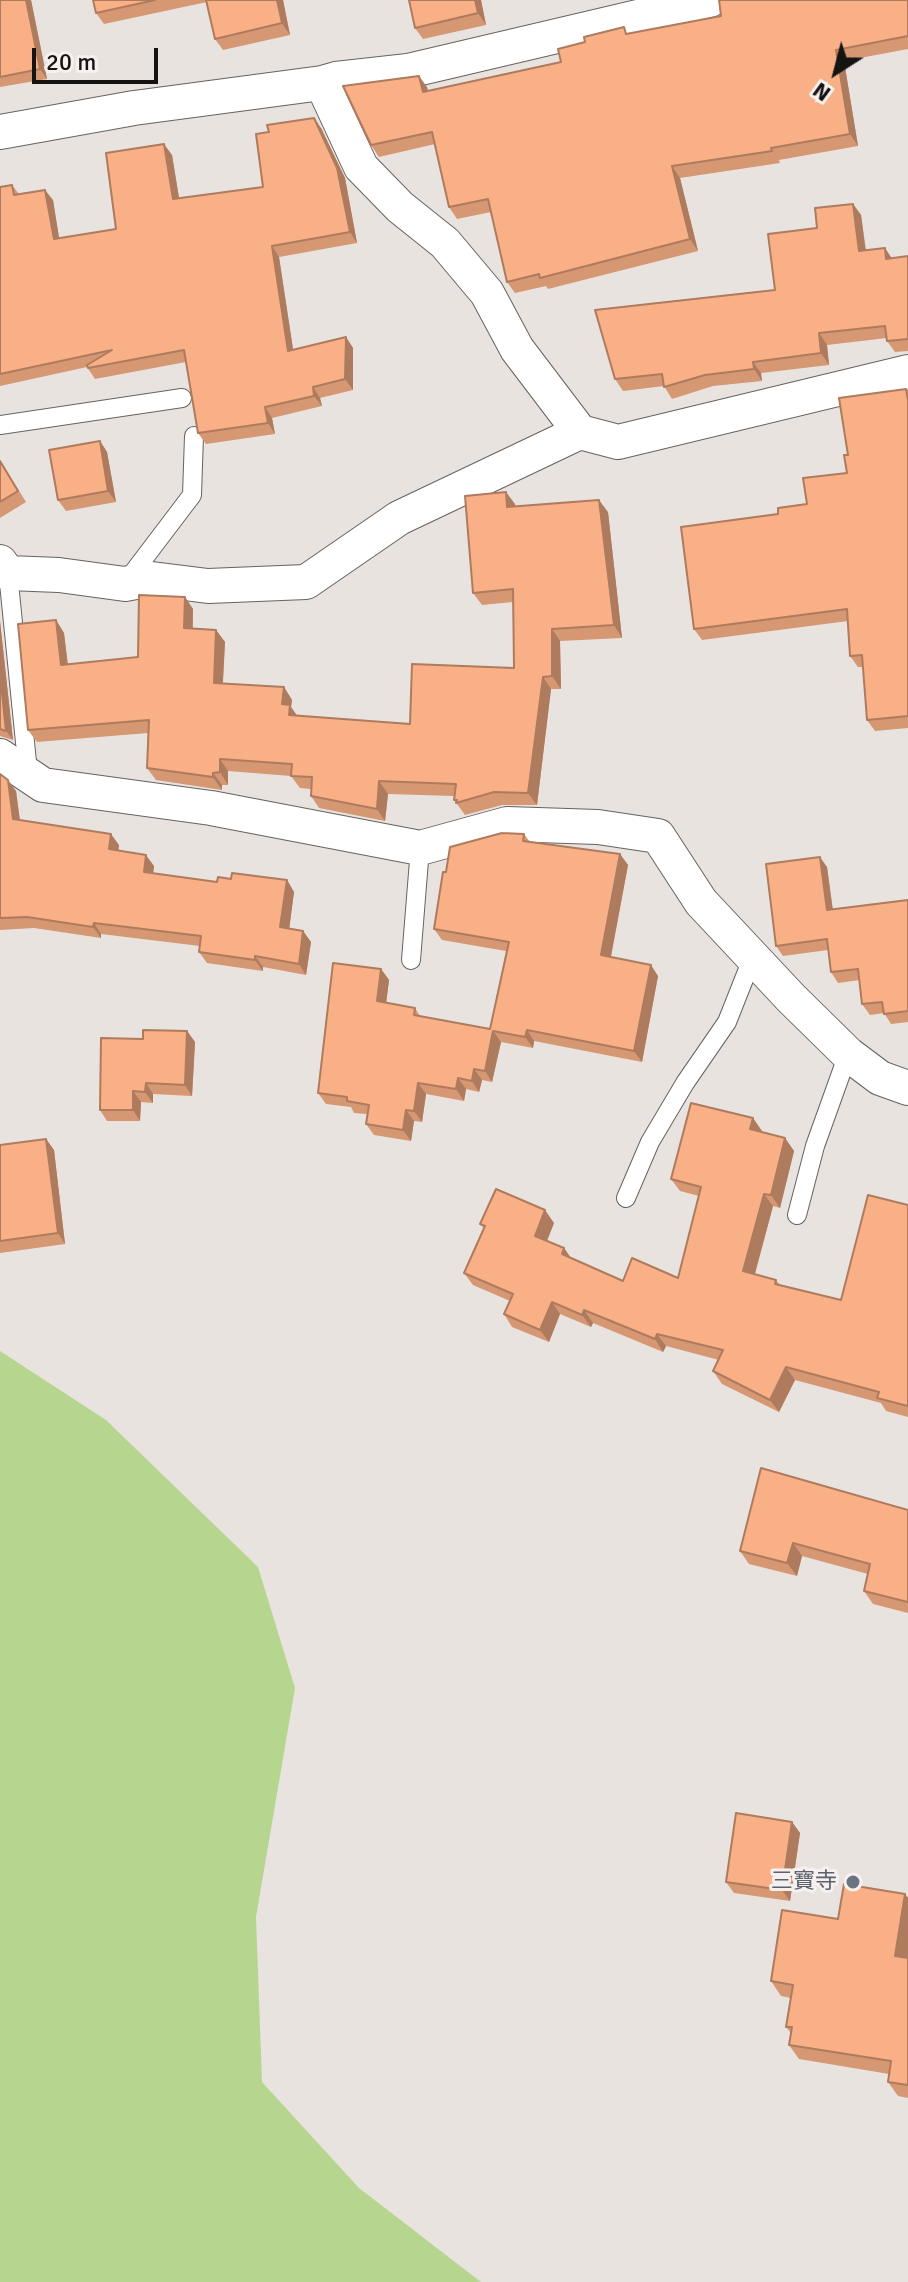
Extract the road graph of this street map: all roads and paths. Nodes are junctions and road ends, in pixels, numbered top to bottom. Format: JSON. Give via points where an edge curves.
{"nodes":[{"id":1,"x":710,"y":0,"type":"edge"},
{"id":2,"x":322,"y":83,"type":"junction"},
{"id":3,"x":0,"y":132,"type":"edge"},
{"id":4,"x":908,"y":372,"type":"edge"},
{"id":5,"x":182,"y":398,"type":"dead end"},
{"id":6,"x":0,"y":425,"type":"edge"},
{"id":7,"x":580,"y":432,"type":"junction"},
{"id":8,"x":194,"y":436,"type":"edge"},
{"id":9,"x":4,"y":567,"type":"edge"},
{"id":10,"x":125,"y":584,"type":"junction"},
{"id":11,"x":14,"y":764,"type":"edge"},
{"id":12,"x":420,"y":848,"type":"junction"},
{"id":13,"x":752,"y":959,"type":"junction"},
{"id":14,"x":411,"y":960,"type":"dead end"},
{"id":15,"x":848,"y":1054,"type":"junction"},
{"id":16,"x":908,"y":1088,"type":"edge"},
{"id":17,"x":626,"y":1198,"type":"dead end"},
{"id":18,"x":797,"y":1215,"type":"dead end"}],
"edges":[{"from":1,"to":2,"type":"street","via":[[408,71]]},
{"from":2,"to":3,"type":"street"},
{"from":2,"to":7,"type":"street","via":[[361,167],[445,243],[487,293],[517,349]]},
{"from":4,"to":7,"type":"street","via":[[618,442]]},
{"from":5,"to":6,"type":"lane"},
{"from":7,"to":10,"type":"street","via":[[399,518],[306,582],[208,586],[152,579]]},
{"from":8,"to":10,"type":"lane","via":[[192,495]]},
{"from":9,"to":10,"type":"street"},
{"from":9,"to":11,"type":"lane"},
{"from":11,"to":12,"type":"street","via":[[43,785],[211,808]]},
{"from":12,"to":13,"type":"street","via":[[507,824],[598,827],[658,836],[701,902]]},
{"from":12,"to":14,"type":"lane"},
{"from":13,"to":15,"type":"street"},
{"from":13,"to":17,"type":"lane","via":[[727,1022],[650,1142]]},
{"from":15,"to":16,"type":"street","via":[[880,1078]]},
{"from":15,"to":18,"type":"lane"}]}
